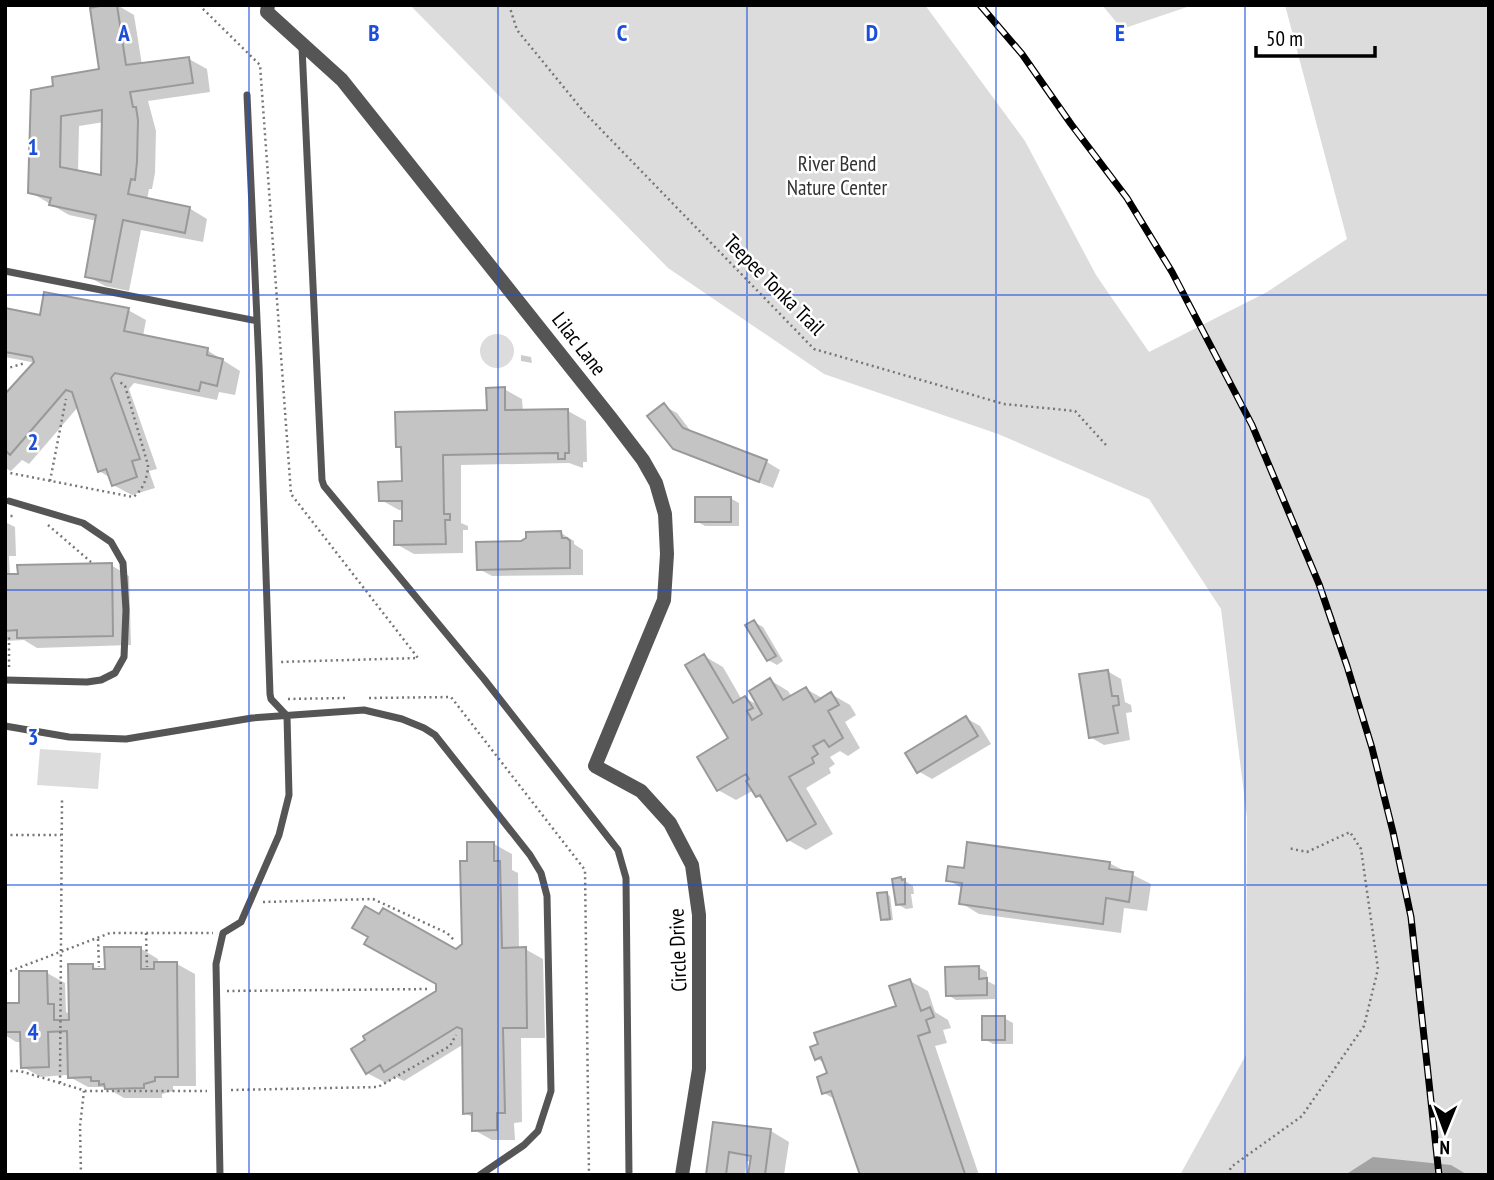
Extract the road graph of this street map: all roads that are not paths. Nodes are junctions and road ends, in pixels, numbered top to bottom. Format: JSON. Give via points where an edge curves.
{"nodes":[{"id":1,"x":265,"y":7,"type":"edge"},
{"id":2,"x":302,"y":43,"type":"junction"},
{"id":3,"x":247,"y":95,"type":"dead end"},
{"id":4,"x":5,"y":271,"type":"edge"},
{"id":5,"x":257,"y":321,"type":"junction"},
{"id":6,"x":9,"y":501,"type":"dead end"},
{"id":7,"x":7,"y":680,"type":"edge"},
{"id":8,"x":287,"y":716,"type":"junction"},
{"id":9,"x":5,"y":726,"type":"edge"},
{"id":10,"x":595,"y":766,"type":"joint"},
{"id":11,"x":220,"y":1175,"type":"edge"},
{"id":12,"x":480,"y":1175,"type":"edge"},
{"id":13,"x":629,"y":1175,"type":"edge"},
{"id":14,"x":682,"y":1175,"type":"edge"}],
"edges":[{"from":1,"to":2,"type":"street","name":"Lilac Lane"},
{"from":2,"to":10,"type":"street","name":"Lilac Lane","via":[[351,91],[611,418],[656,483],[665,514],[664,600]]},
{"from":2,"to":13,"type":"lane","via":[[321,480],[618,850],[626,878]]},
{"from":3,"to":5,"type":"lane"},
{"from":4,"to":5,"type":"lane"},
{"from":5,"to":8,"type":"lane","via":[[271,699]]},
{"from":6,"to":7,"type":"lane","via":[[83,523],[111,541],[123,563],[126,610],[124,657],[115,673],[87,682]]},
{"from":8,"to":9,"type":"lane","via":[[126,739],[69,737]]},
{"from":8,"to":11,"type":"lane","via":[[289,769],[279,835],[241,922],[223,933],[216,964]]},
{"from":8,"to":12,"type":"lane","via":[[382,712],[436,735],[541,873],[547,896],[551,1091],[538,1131]]},
{"from":10,"to":14,"type":"street","name":"Circle Drive","via":[[642,792],[670,823],[692,865],[699,915],[699,1069]]}]}
